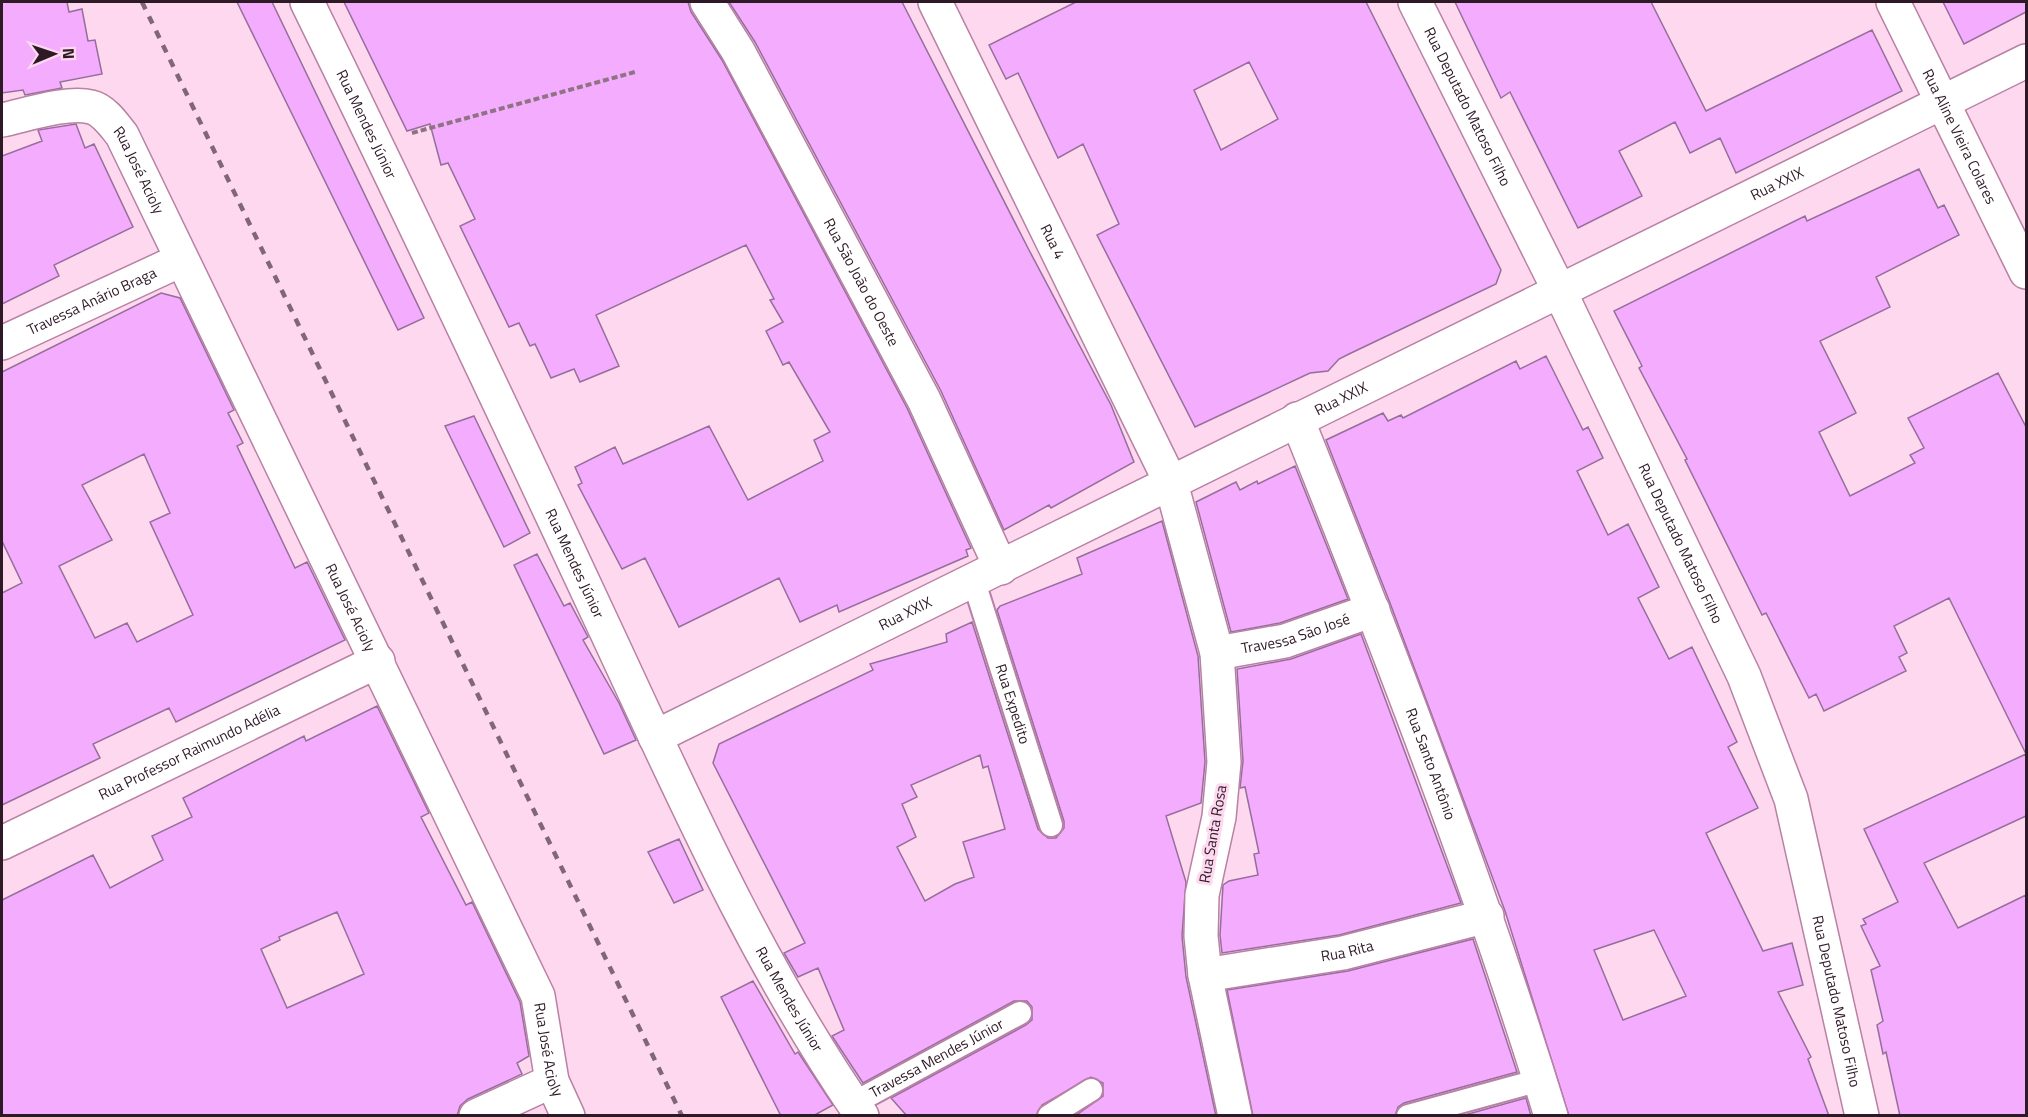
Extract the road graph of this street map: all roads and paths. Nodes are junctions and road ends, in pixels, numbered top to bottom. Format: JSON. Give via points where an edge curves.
{"nodes":[{"id":1,"x":307,"y":2,"type":"edge"},
{"id":2,"x":706,"y":2,"type":"edge"},
{"id":3,"x":935,"y":2,"type":"edge"},
{"id":4,"x":1415,"y":2,"type":"edge"},
{"id":5,"x":1893,"y":2,"type":"edge"},
{"id":6,"x":2026,"y":61,"type":"edge"},
{"id":7,"x":635,"y":72,"type":"dead end"},
{"id":8,"x":1943,"y":103,"type":"junction"},
{"id":9,"x":2,"y":120,"type":"edge"},
{"id":10,"x":376,"y":143,"type":"junction"},
{"id":11,"x":181,"y":260,"type":"junction"},
{"id":12,"x":2026,"y":272,"type":"edge"},
{"id":13,"x":1559,"y":290,"type":"junction"},
{"id":14,"x":2,"y":343,"type":"edge"},
{"id":15,"x":1297,"y":419,"type":"junction"},
{"id":16,"x":1171,"y":483,"type":"junction"},
{"id":17,"x":987,"y":575,"type":"junction"},
{"id":18,"x":1373,"y":610,"type":"junction"},
{"id":19,"x":1217,"y":653,"type":"junction"},
{"id":20,"x":378,"y":661,"type":"junction"},
{"id":21,"x":655,"y":737,"type":"junction"},
{"id":22,"x":1051,"y":825,"type":"dead end"},
{"id":23,"x":2,"y":843,"type":"edge"},
{"id":24,"x":1487,"y":916,"type":"junction"},
{"id":25,"x":1205,"y":975,"type":"junction"},
{"id":26,"x":1020,"y":1013,"type":"dead end"},
{"id":27,"x":1540,"y":1080,"type":"junction"},
{"id":28,"x":552,"y":1082,"type":"junction"},
{"id":29,"x":1091,"y":1090,"type":"dead end"},
{"id":30,"x":858,"y":1109,"type":"edge"},
{"id":31,"x":476,"y":1116,"type":"edge"},
{"id":32,"x":568,"y":1116,"type":"edge"},
{"id":33,"x":1049,"y":1116,"type":"edge"},
{"id":34,"x":1235,"y":1116,"type":"edge"},
{"id":35,"x":1408,"y":1116,"type":"edge"},
{"id":36,"x":1551,"y":1116,"type":"edge"},
{"id":37,"x":1862,"y":1116,"type":"edge"}],
"edges":[{"from":1,"to":10,"type":"street","name":"Rua Mendes Júnior"},
{"from":2,"to":17,"type":"street","name":"Rua São João do Oeste","via":[[738,51],[924,400]]},
{"from":3,"to":16,"type":"street","name":"Rua 4"},
{"from":4,"to":13,"type":"street","name":"Rua Deputado Matoso Filho"},
{"from":5,"to":8,"type":"street","name":"Rua Aline Vieira Colares"},
{"from":6,"to":8,"type":"street","name":"Rua XXIX"},
{"from":7,"to":10,"type":"path"},
{"from":8,"to":12,"type":"street","name":"Rua Aline Vieira Colares"},
{"from":8,"to":13,"type":"street","name":"Rua XXIX"},
{"from":9,"to":11,"type":"street","name":"Rua José Acioly","via":[[65,107],[91,107],[102,112],[127,146]]},
{"from":10,"to":21,"type":"street","name":"Rua Mendes Júnior"},
{"from":11,"to":14,"type":"street","name":"Travessa Anário Braga"},
{"from":11,"to":20,"type":"street","name":"Rua José Acioly"},
{"from":13,"to":15,"type":"street","name":"Rua XXIX"},
{"from":13,"to":37,"type":"street","name":"Rua Deputado Matoso Filho","via":[[1744,676],[1791,799]]},
{"from":15,"to":16,"type":"street","name":"Rua XXIX"},
{"from":15,"to":18,"type":"street","name":"Rua Santo Antônio"},
{"from":16,"to":17,"type":"street","name":"Rua XXIX"},
{"from":16,"to":19,"type":"street","name":"Rua Santa Rosa"},
{"from":17,"to":21,"type":"street","name":"Rua XXIX"},
{"from":17,"to":22,"type":"lane","name":"Rua Expedito"},
{"from":18,"to":19,"type":"street","name":"Travessa São José","via":[[1285,641]]},
{"from":18,"to":24,"type":"street","name":"Rua Santo Antônio"},
{"from":19,"to":25,"type":"street","name":"Rua Santa Rosa","via":[[1224,762],[1219,817],[1202,895],[1200,936]]},
{"from":20,"to":23,"type":"street","name":"Rua Professor Raimundo Adélia"},
{"from":20,"to":28,"type":"street","name":"Rua José Acioly","via":[[538,996]]},
{"from":21,"to":30,"type":"street","name":"Rua Mendes Júnior","via":[[812,1042]]},
{"from":24,"to":25,"type":"street","name":"Rua Rita","via":[[1343,953]]},
{"from":24,"to":27,"type":"street","name":"Rua Santo Antônio"},
{"from":25,"to":34,"type":"street","name":"Rua Santa Rosa"},
{"from":26,"to":30,"type":"lane","name":"Travessa Mendes Júnior"},
{"from":27,"to":35,"type":"lane"},
{"from":27,"to":36,"type":"street","name":"Rua Santo Antônio"},
{"from":28,"to":31,"type":"street"},
{"from":28,"to":32,"type":"street","name":"Rua José Acioly"},
{"from":29,"to":33,"type":"lane"}]}
